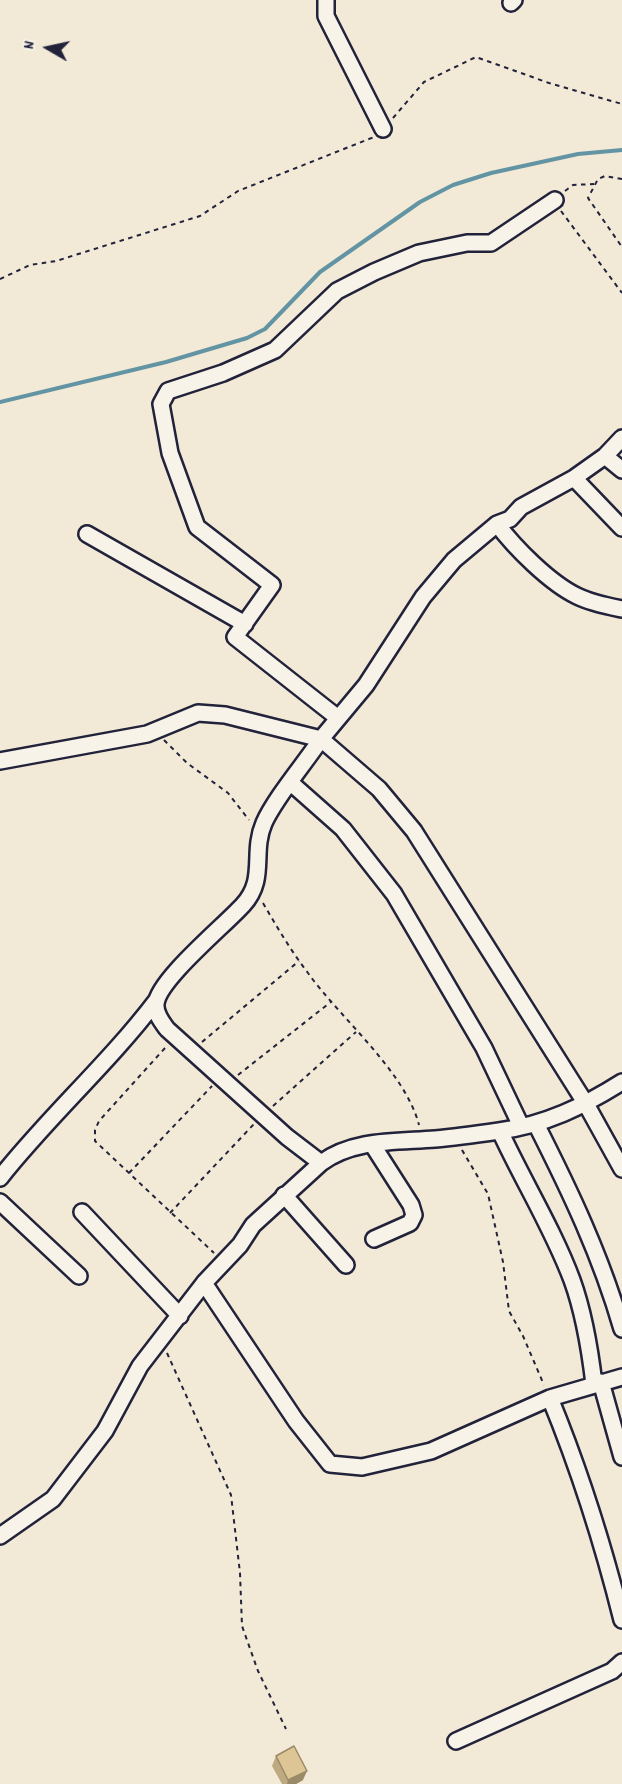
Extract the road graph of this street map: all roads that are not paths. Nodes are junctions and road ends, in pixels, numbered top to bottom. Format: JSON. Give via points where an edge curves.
{"nodes":[{"id":1,"x":326,"y":0,"type":"edge"},
{"id":2,"x":383,"y":129,"type":"road end"},
{"id":3,"x":555,"y":200,"type":"road end"},
{"id":4,"x":622,"y":438,"type":"edge"},
{"id":5,"x":605,"y":456,"type":"junction"},
{"id":6,"x":622,"y":470,"type":"edge"},
{"id":7,"x":574,"y":478,"type":"junction"},
{"id":8,"x":497,"y":524,"type":"junction"},
{"id":9,"x":622,"y":528,"type":"edge"},
{"id":10,"x":87,"y":534,"type":"dead end"},
{"id":11,"x":622,"y":609,"type":"edge"},
{"id":12,"x":245,"y":624,"type":"junction"},
{"id":13,"x":338,"y":718,"type":"junction"},
{"id":14,"x":321,"y":739,"type":"junction"},
{"id":15,"x":0,"y":761,"type":"edge"},
{"id":16,"x":291,"y":783,"type":"junction"},
{"id":17,"x":156,"y":1001,"type":"junction"},
{"id":18,"x":622,"y":1082,"type":"edge"},
{"id":19,"x":586,"y":1104,"type":"junction"},
{"id":20,"x":529,"y":1125,"type":"junction"},
{"id":21,"x":500,"y":1131,"type":"junction"},
{"id":22,"x":372,"y":1143,"type":"junction"},
{"id":23,"x":321,"y":1163,"type":"junction"},
{"id":24,"x":622,"y":1169,"type":"edge"},
{"id":25,"x":0,"y":1178,"type":"edge"},
{"id":26,"x":284,"y":1194,"type":"junction"},
{"id":27,"x":0,"y":1202,"type":"edge"},
{"id":28,"x":82,"y":1212,"type":"dead end"},
{"id":29,"x":374,"y":1239,"type":"dead end"},
{"id":30,"x":346,"y":1265,"type":"dead end"},
{"id":31,"x":79,"y":1276,"type":"dead end"},
{"id":32,"x":204,"y":1283,"type":"junction"},
{"id":33,"x":180,"y":1316,"type":"junction"},
{"id":34,"x":622,"y":1329,"type":"edge"},
{"id":35,"x":622,"y":1377,"type":"edge"},
{"id":36,"x":597,"y":1383,"type":"junction"},
{"id":37,"x":550,"y":1398,"type":"junction"},
{"id":38,"x":622,"y":1457,"type":"edge"},
{"id":39,"x":0,"y":1536,"type":"edge"},
{"id":40,"x":622,"y":1620,"type":"edge"},
{"id":41,"x":622,"y":1662,"type":"edge"},
{"id":42,"x":456,"y":1741,"type":"dead end"}],
"edges":[{"from":1,"to":2,"type":"street","via":[[326,16]]},
{"from":3,"to":12,"type":"street","via":[[491,243],[467,243],[419,254],[374,272],[337,291],[275,350],[168,391],[161,404],[170,453],[198,527],[272,585]]},
{"from":4,"to":5,"type":"street"},
{"from":5,"to":6,"type":"street"},
{"from":5,"to":7,"type":"street"},
{"from":7,"to":8,"type":"street"},
{"from":7,"to":9,"type":"street"},
{"from":8,"to":11,"type":"street","via":[[566,590],[589,602]]},
{"from":8,"to":13,"type":"street","via":[[438,578],[366,685]]},
{"from":10,"to":12,"type":"street"},
{"from":12,"to":13,"type":"street","via":[[235,637]]},
{"from":13,"to":14,"type":"street"},
{"from":14,"to":15,"type":"street","via":[[206,713],[192,714],[147,734]]},
{"from":14,"to":16,"type":"street"},
{"from":14,"to":19,"type":"street","via":[[379,789],[414,831]]},
{"from":16,"to":17,"type":"street","via":[[260,834],[255,889],[186,962]]},
{"from":16,"to":20,"type":"street","via":[[343,829],[394,894]]},
{"from":17,"to":23,"type":"street","via":[[159,1018],[176,1037]]},
{"from":17,"to":25,"type":"street","via":[[101,1069],[36,1133]]},
{"from":18,"to":19,"type":"street"},
{"from":19,"to":20,"type":"street"},
{"from":19,"to":24,"type":"street"},
{"from":20,"to":21,"type":"street"},
{"from":20,"to":34,"type":"street","via":[[580,1209]]},
{"from":21,"to":22,"type":"street"},
{"from":21,"to":36,"type":"street","via":[[572,1279]]},
{"from":22,"to":23,"type":"street","via":[[340,1150]]},
{"from":22,"to":29,"type":"street","via":[[414,1215],[410,1223]]},
{"from":23,"to":26,"type":"street"},
{"from":26,"to":30,"type":"street"},
{"from":26,"to":32,"type":"street"},
{"from":27,"to":31,"type":"street"},
{"from":28,"to":33,"type":"street"},
{"from":32,"to":33,"type":"street"},
{"from":32,"to":37,"type":"street","via":[[296,1421],[330,1464],[362,1467],[431,1450]]},
{"from":33,"to":39,"type":"street","via":[[140,1366],[105,1431],[60,1491]]},
{"from":35,"to":36,"type":"street"},
{"from":36,"to":37,"type":"street"},
{"from":36,"to":38,"type":"street"},
{"from":37,"to":40,"type":"street","via":[[580,1471]]},
{"from":41,"to":42,"type":"street","via":[[612,1671]]}]}
